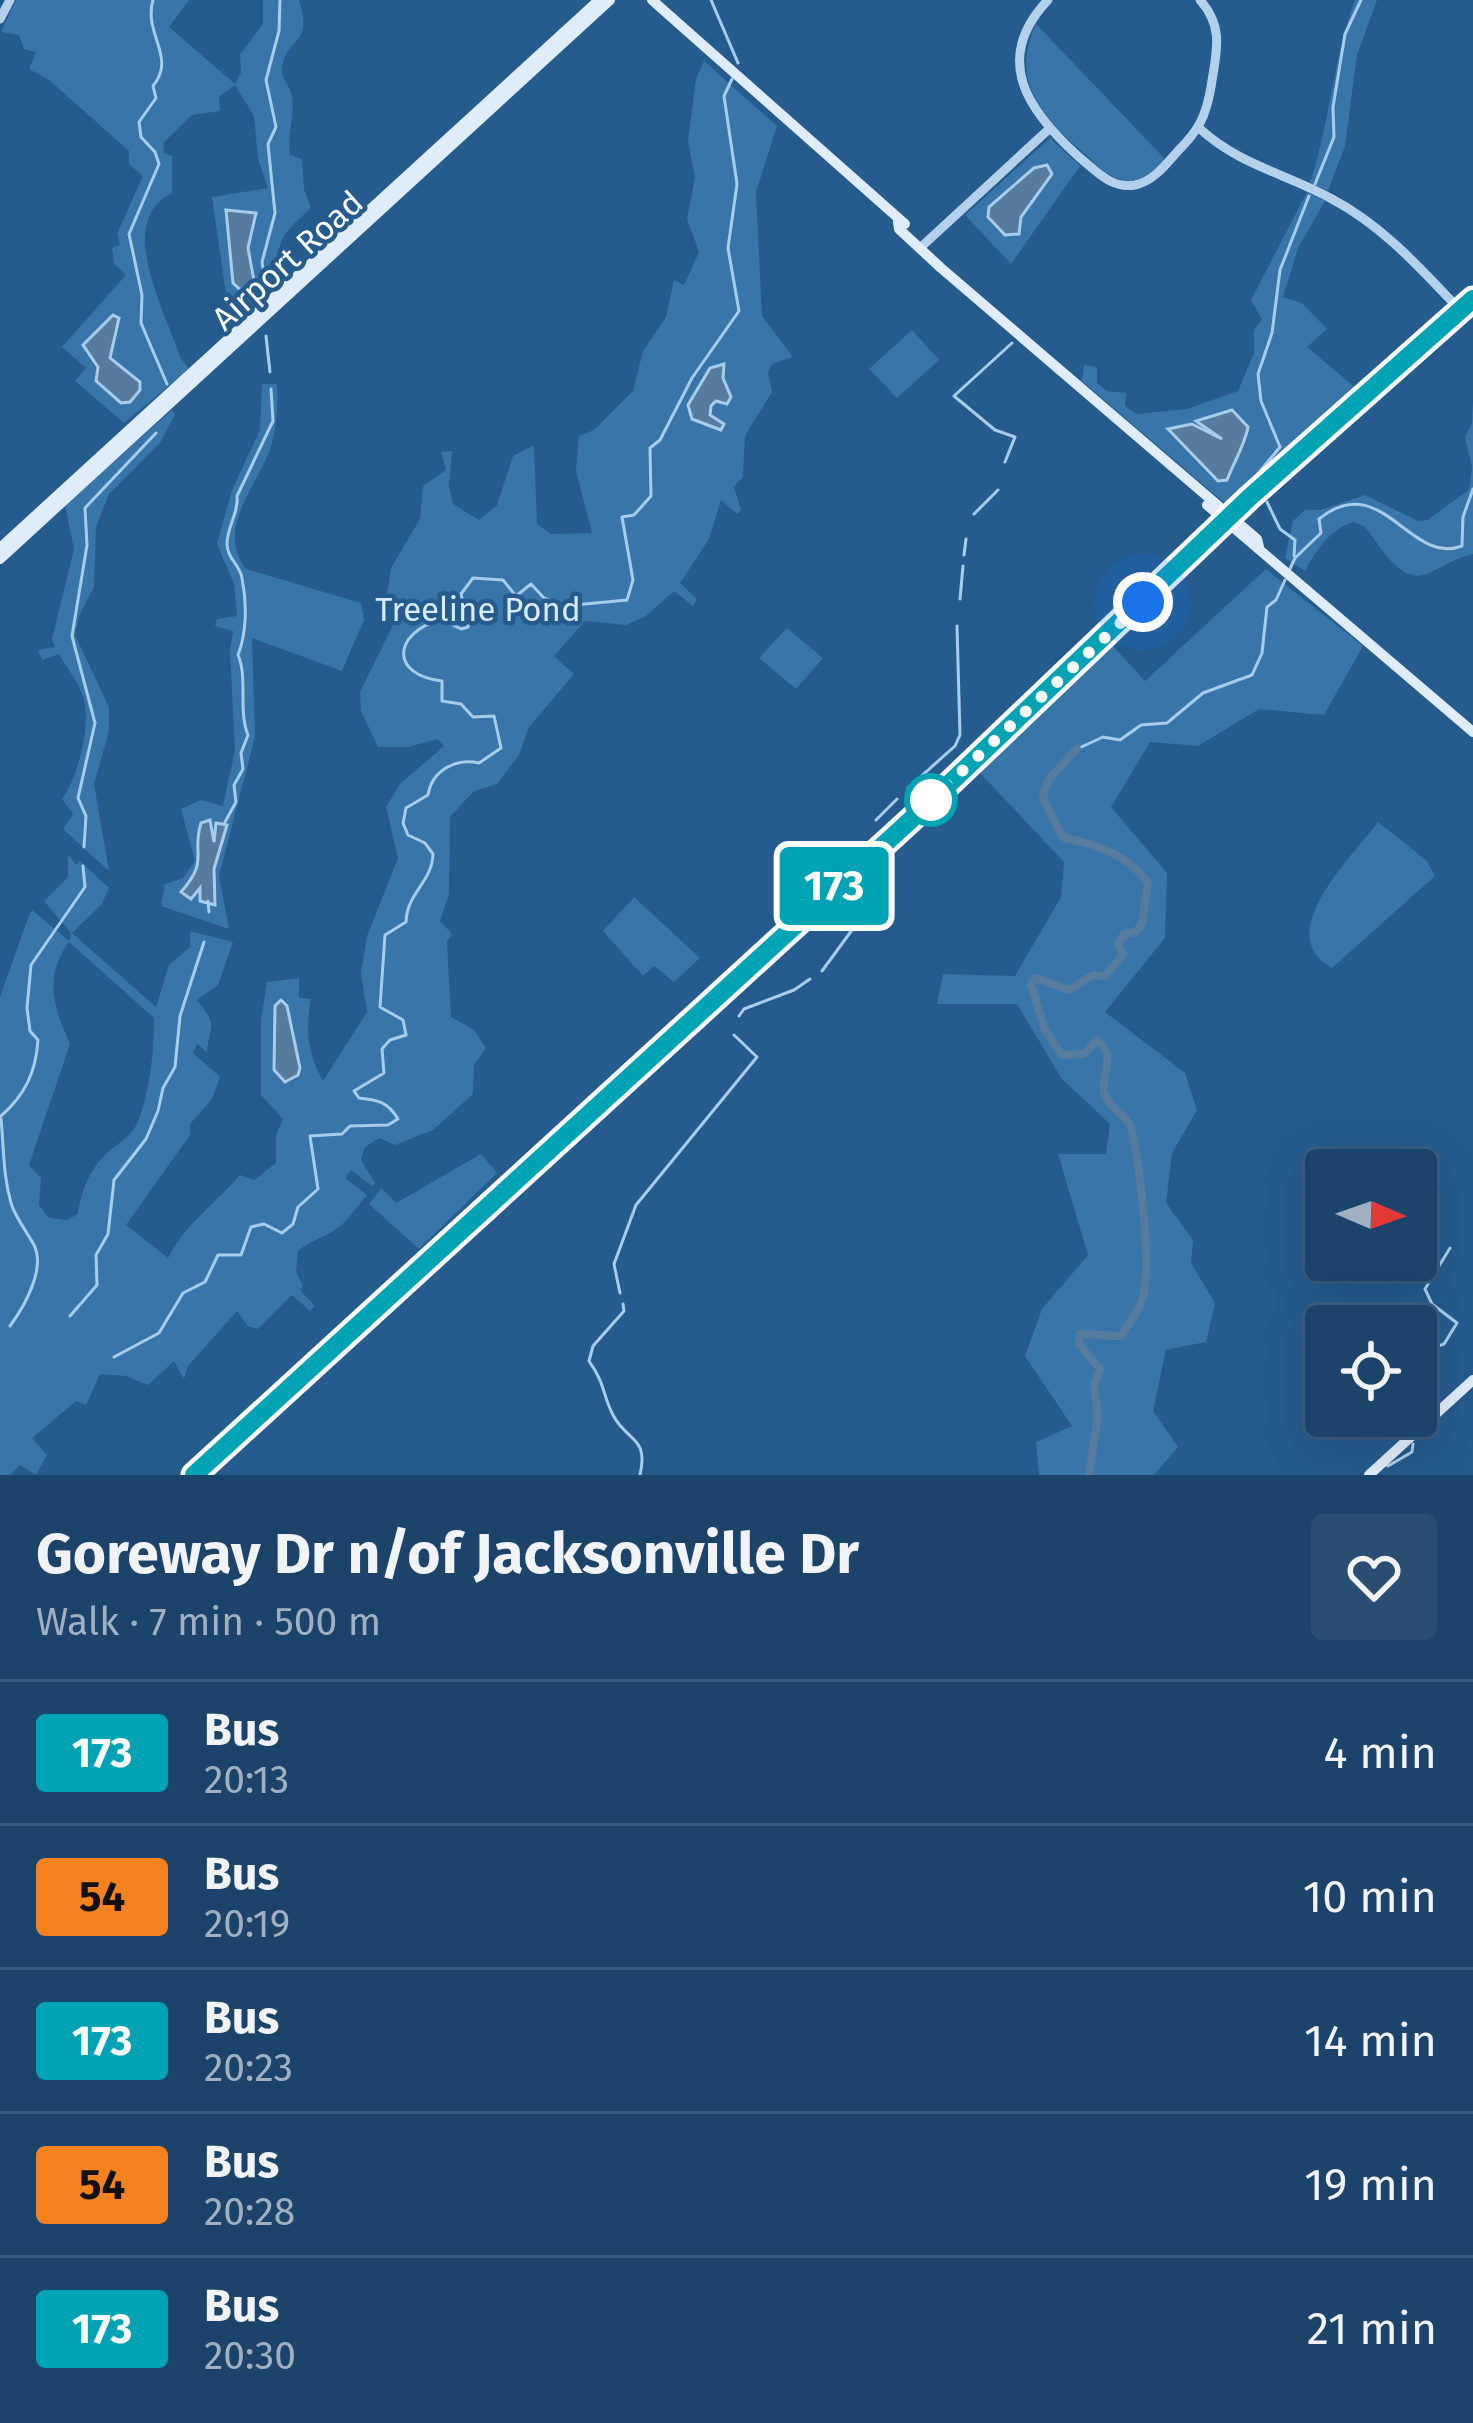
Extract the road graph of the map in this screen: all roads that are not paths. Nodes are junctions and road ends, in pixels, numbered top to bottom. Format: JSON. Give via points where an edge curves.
{"nodes":[{"id":1,"x":10,"y":0,"type":"edge"},
{"id":2,"x":599,"y":0,"type":"edge"},
{"id":3,"x":610,"y":0,"type":"edge"},
{"id":4,"x":656,"y":0,"type":"edge"},
{"id":5,"x":1048,"y":0,"type":"edge"},
{"id":6,"x":1202,"y":1,"type":"edge"},
{"id":7,"x":0,"y":20,"type":"edge"},
{"id":8,"x":1199,"y":128,"type":"junction"},
{"id":9,"x":1049,"y":129,"type":"junction"},
{"id":10,"x":922,"y":246,"type":"junction"},
{"id":11,"x":1473,"y":299,"type":"edge"},
{"id":12,"x":1460,"y":310,"type":"junction"},
{"id":13,"x":1231,"y":521,"type":"junction"},
{"id":14,"x":0,"y":548,"type":"edge"},
{"id":15,"x":0,"y":559,"type":"edge"},
{"id":16,"x":1473,"y":732,"type":"edge"},
{"id":17,"x":1473,"y":1380,"type":"edge"},
{"id":18,"x":194,"y":1475,"type":"edge"},
{"id":19,"x":1369,"y":1475,"type":"edge"}],
"edges":[{"from":1,"to":7,"type":"street"},
{"from":2,"to":14,"type":"main road","name":"Airport Road"},
{"from":3,"to":15,"type":"main road","name":"Airport Road"},
{"from":4,"to":10,"type":"main road"},
{"from":5,"to":9,"type":"street","via":[[1025,35],[1020,72],[1029,103]]},
{"from":6,"to":8,"type":"street","via":[[1218,39]]},
{"from":8,"to":9,"type":"street","via":[[1156,175],[1133,185],[1105,178]]},
{"from":8,"to":12,"type":"street","via":[[1241,161],[1314,190],[1386,236]]},
{"from":9,"to":10,"type":"street"},
{"from":10,"to":13,"type":"main road"},
{"from":11,"to":12,"type":"street"},
{"from":12,"to":13,"type":"street"},
{"from":13,"to":16,"type":"main road"},
{"from":13,"to":18,"type":"street"},
{"from":17,"to":19,"type":"main road"}]}
